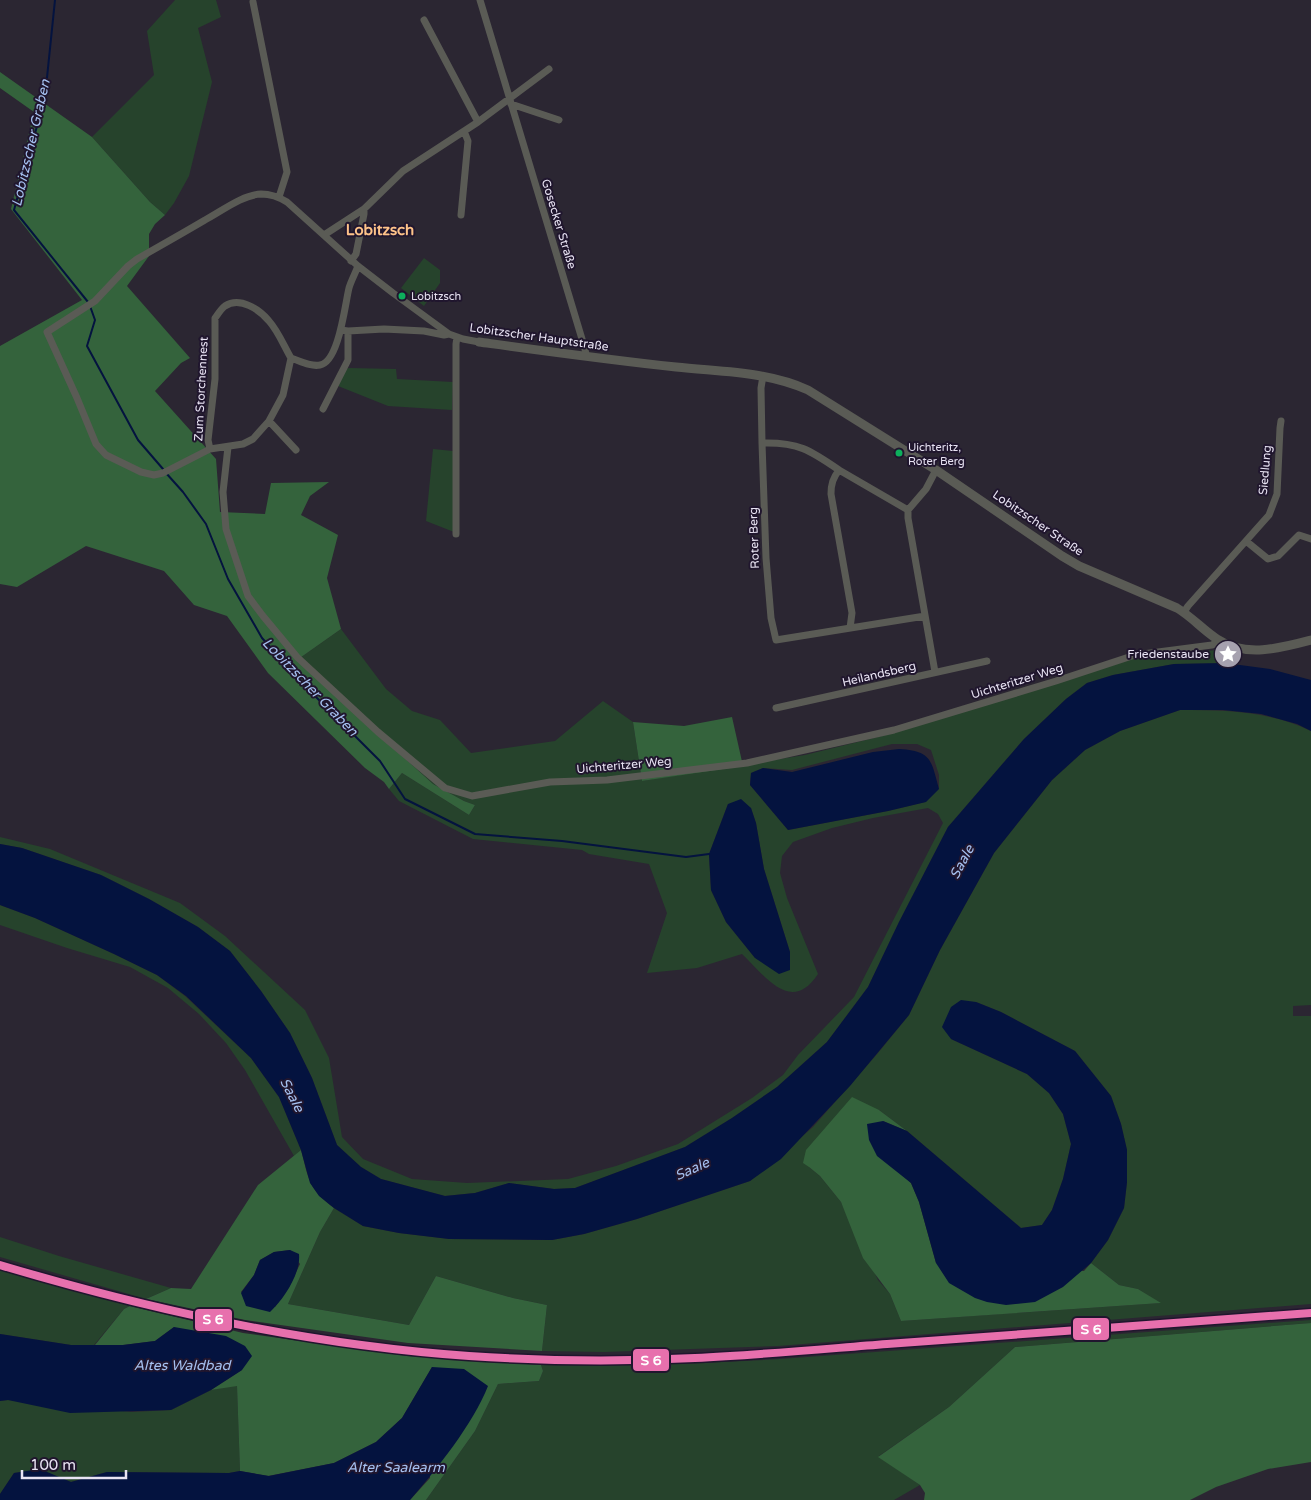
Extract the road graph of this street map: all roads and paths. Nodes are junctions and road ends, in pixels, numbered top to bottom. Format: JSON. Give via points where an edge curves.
{"nodes":[{"id":1,"x":480,"y":0,"type":"edge"},
{"id":2,"x":253,"y":2,"type":"dead end"},
{"id":3,"x":424,"y":20,"type":"dead end"},
{"id":4,"x":549,"y":69,"type":"dead end"},
{"id":5,"x":510,"y":101,"type":"junction"},
{"id":6,"x":559,"y":120,"type":"dead end"},
{"id":7,"x":478,"y":122,"type":"junction"},
{"id":8,"x":464,"y":130,"type":"junction"},
{"id":9,"x":279,"y":197,"type":"junction"},
{"id":10,"x":364,"y":208,"type":"junction"},
{"id":11,"x":460,"y":215,"type":"dead end"},
{"id":12,"x":324,"y":235,"type":"junction"},
{"id":13,"x":351,"y":261,"type":"junction"},
{"id":14,"x":358,"y":266,"type":"junction"},
{"id":15,"x":345,"y":331,"type":"junction"},
{"id":16,"x":449,"y":334,"type":"junction"},
{"id":17,"x":460,"y":338,"type":"junction"},
{"id":18,"x":479,"y":342,"type":"joint"},
{"id":19,"x":586,"y":355,"type":"junction"},
{"id":20,"x":291,"y":358,"type":"junction"},
{"id":21,"x":763,"y":376,"type":"junction"},
{"id":22,"x":323,"y":409,"type":"dead end"},
{"id":23,"x":269,"y":421,"type":"junction"},
{"id":24,"x":1281,"y":421,"type":"dead end"},
{"id":25,"x":762,"y":443,"type":"junction"},
{"id":26,"x":228,"y":447,"type":"junction"},
{"id":27,"x":210,"y":449,"type":"junction"},
{"id":28,"x":296,"y":450,"type":"dead end"},
{"id":29,"x":839,"y":470,"type":"junction"},
{"id":30,"x":936,"y":470,"type":"junction"},
{"id":31,"x":908,"y":510,"type":"junction"},
{"id":32,"x":456,"y":534,"type":"dead end"},
{"id":33,"x":1311,"y":539,"type":"edge"},
{"id":34,"x":1246,"y":541,"type":"junction"},
{"id":35,"x":1184,"y":612,"type":"junction"},
{"id":36,"x":925,"y":616,"type":"junction"},
{"id":37,"x":850,"y":628,"type":"junction"},
{"id":38,"x":1311,"y":640,"type":"edge"},
{"id":39,"x":1220,"y":641,"type":"junction"},
{"id":40,"x":987,"y":661,"type":"dead end"},
{"id":41,"x":935,"y":672,"type":"junction"},
{"id":42,"x":776,"y":708,"type":"dead end"}],
"edges":[{"from":1,"to":5,"type":"street","name":"Gosecker Straße"},
{"from":2,"to":9,"type":"street","via":[[287,172]]},
{"from":3,"to":7,"type":"street"},
{"from":4,"to":5,"type":"street"},
{"from":5,"to":6,"type":"street"},
{"from":5,"to":7,"type":"street"},
{"from":5,"to":19,"type":"street","name":"Gosecker Straße"},
{"from":7,"to":8,"type":"street"},
{"from":8,"to":10,"type":"street","via":[[403,171]]},
{"from":8,"to":11,"type":"street","via":[[468,141]]},
{"from":9,"to":12,"type":"street","name":"Lobitzscher Hauptstraße"},
{"from":9,"to":27,"type":"street","via":[[260,194],[232,205],[132,262],[95,301],[47,332],[96,444],[106,455],[140,472],[154,475]]},
{"from":10,"to":12,"type":"street"},
{"from":10,"to":13,"type":"street","via":[[356,254]]},
{"from":12,"to":13,"type":"street","name":"Lobitzscher Hauptstraße"},
{"from":13,"to":14,"type":"street","name":"Lobitzscher Hauptstraße"},
{"from":14,"to":15,"type":"street","via":[[349,287]]},
{"from":14,"to":16,"type":"street","name":"Lobitzscher Hauptstraße"},
{"from":15,"to":16,"type":"street","via":[[384,329]]},
{"from":15,"to":20,"type":"street","via":[[327,362],[321,365]]},
{"from":15,"to":22,"type":"street","via":[[348,360]]},
{"from":16,"to":17,"type":"street","name":"Lobitzscher Hauptstraße"},
{"from":17,"to":18,"type":"street","name":"Lobitzscher Hauptstraße"},
{"from":17,"to":32,"type":"street","via":[[456,344]]},
{"from":18,"to":19,"type":"street","name":"Lobitzscher Hauptstraße"},
{"from":19,"to":21,"type":"street","name":"Lobitzscher Hauptstraße"},
{"from":20,"to":23,"type":"street","name":"Zum Storchennest","via":[[283,396]]},
{"from":20,"to":27,"type":"street","name":"Zum Storchennest","via":[[269,321],[253,307],[245,303],[225,306],[215,318]]},
{"from":21,"to":25,"type":"street"},
{"from":21,"to":30,"type":"street","name":"Lobitzscher Straße","via":[[791,382],[808,390]]},
{"from":23,"to":26,"type":"street","name":"Zum Storchennest","via":[[253,439]]},
{"from":23,"to":28,"type":"street"},
{"from":24,"to":34,"type":"street","name":"Siedlung","via":[[1277,494],[1269,515]]},
{"from":25,"to":29,"type":"street","via":[[803,448]]},
{"from":25,"to":37,"type":"street","name":"Roter Berg","via":[[766,558],[776,640]]},
{"from":26,"to":27,"type":"street","name":"Zum Storchennest"},
{"from":26,"to":39,"type":"street","name":"Uichteritzer Weg","via":[[223,492],[226,529],[248,596],[297,657],[385,738],[445,788],[472,796],[550,782],[607,780],[747,763],[894,730],[1135,655],[1212,645]]},
{"from":29,"to":31,"type":"street"},
{"from":29,"to":37,"type":"street","via":[[831,485],[831,494],[852,613]]},
{"from":30,"to":31,"type":"street","via":[[926,489]]},
{"from":30,"to":35,"type":"street","name":"Lobitzscher Straße","via":[[1079,566]]},
{"from":31,"to":36,"type":"street"},
{"from":33,"to":34,"type":"street","via":[[1299,535],[1278,556],[1268,559]]},
{"from":34,"to":35,"type":"street","name":"Siedlung"},
{"from":35,"to":39,"type":"street","name":"Lobitzscher Straße"},
{"from":36,"to":37,"type":"street","name":"Roter Berg"},
{"from":36,"to":41,"type":"street"},
{"from":38,"to":39,"type":"street","name":"Lobitzscher Straße","via":[[1258,650],[1236,648]]},
{"from":40,"to":41,"type":"street","name":"Heilandsberg"},
{"from":41,"to":42,"type":"street","name":"Heilandsberg"}]}
